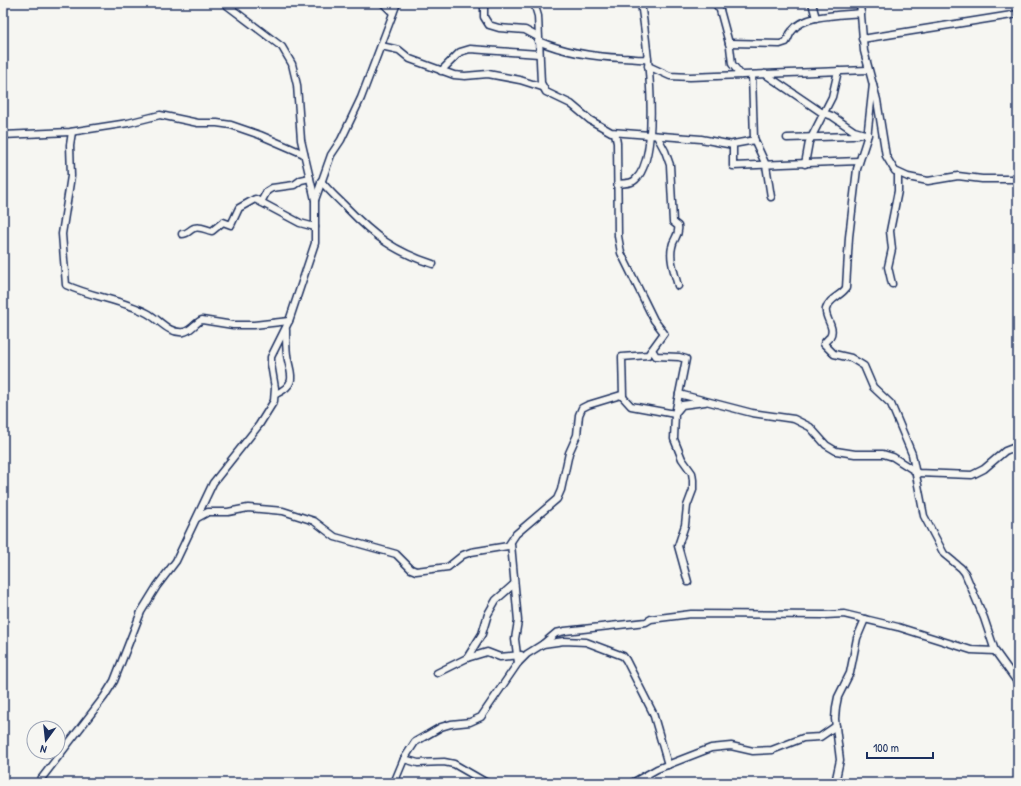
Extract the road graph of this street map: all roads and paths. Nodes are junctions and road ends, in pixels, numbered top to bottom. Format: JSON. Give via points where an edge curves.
{"nodes":[{"id":1,"x":224,"y":3,"type":"edge"},
{"id":2,"x":384,"y":3,"type":"edge"},
{"id":3,"x":398,"y":3,"type":"edge"},
{"id":4,"x":484,"y":3,"type":"edge"},
{"id":5,"x":534,"y":3,"type":"edge"},
{"id":6,"x":641,"y":3,"type":"edge"},
{"id":7,"x":715,"y":3,"type":"edge"},
{"id":8,"x":812,"y":3,"type":"edge"},
{"id":9,"x":860,"y":3,"type":"edge"},
{"id":10,"x":393,"y":13,"type":"junction"},
{"id":11,"x":861,"y":13,"type":"junction"},
{"id":12,"x":1018,"y":14,"type":"edge"},
{"id":13,"x":816,"y":18,"type":"junction"},
{"id":14,"x":538,"y":39,"type":"junction"},
{"id":15,"x":862,"y":39,"type":"junction"},
{"id":16,"x":729,"y":42,"type":"junction"},
{"id":17,"x":381,"y":46,"type":"junction"},
{"id":18,"x":539,"y":54,"type":"junction"},
{"id":19,"x":648,"y":62,"type":"junction"},
{"id":20,"x":441,"y":70,"type":"junction"},
{"id":21,"x":838,"y":70,"type":"junction"},
{"id":22,"x":868,"y":70,"type":"junction"},
{"id":23,"x":765,"y":74,"type":"junction"},
{"id":24,"x":742,"y":75,"type":"junction"},
{"id":25,"x":752,"y":75,"type":"junction"},
{"id":26,"x":873,"y":84,"type":"junction"},
{"id":27,"x":542,"y":87,"type":"junction"},
{"id":28,"x":825,"y":113,"type":"junction"},
{"id":29,"x":72,"y":132,"type":"junction"},
{"id":30,"x":615,"y":133,"type":"junction"},
{"id":31,"x":864,"y":134,"type":"junction"},
{"id":32,"x":3,"y":135,"type":"edge"},
{"id":33,"x":654,"y":135,"type":"junction"},
{"id":34,"x":787,"y":138,"type":"dead end"},
{"id":35,"x":812,"y":138,"type":"junction"},
{"id":36,"x":754,"y":140,"type":"junction"},
{"id":37,"x":733,"y":145,"type":"junction"},
{"id":38,"x":304,"y":154,"type":"junction"},
{"id":39,"x":859,"y":161,"type":"junction"},
{"id":40,"x":805,"y":164,"type":"junction"},
{"id":41,"x":766,"y":165,"type":"junction"},
{"id":42,"x":898,"y":173,"type":"junction"},
{"id":43,"x":310,"y":178,"type":"junction"},
{"id":44,"x":1018,"y":179,"type":"edge"},
{"id":45,"x":320,"y":184,"type":"junction"},
{"id":46,"x":618,"y":184,"type":"junction"},
{"id":47,"x":311,"y":186,"type":"junction"},
{"id":48,"x":771,"y":197,"type":"dead end"},
{"id":49,"x":315,"y":200,"type":"junction"},
{"id":50,"x":261,"y":202,"type":"junction"},
{"id":51,"x":315,"y":227,"type":"junction"},
{"id":52,"x":182,"y":234,"type":"dead end"},
{"id":53,"x":434,"y":264,"type":"dead end"},
{"id":54,"x":892,"y":284,"type":"dead end"},
{"id":55,"x":678,"y":286,"type":"dead end"},
{"id":56,"x":289,"y":321,"type":"junction"},
{"id":57,"x":286,"y":328,"type":"junction"},
{"id":58,"x":652,"y":350,"type":"junction"},
{"id":59,"x":276,"y":394,"type":"junction"},
{"id":60,"x":679,"y":394,"type":"junction"},
{"id":61,"x":623,"y":396,"type":"junction"},
{"id":62,"x":705,"y":402,"type":"junction"},
{"id":63,"x":676,"y":413,"type":"junction"},
{"id":64,"x":1018,"y":446,"type":"edge"},
{"id":65,"x":915,"y":472,"type":"junction"},
{"id":66,"x":196,"y":519,"type":"junction"},
{"id":67,"x":511,"y":544,"type":"junction"},
{"id":68,"x":688,"y":582,"type":"dead end"},
{"id":69,"x":514,"y":584,"type":"junction"},
{"id":70,"x":865,"y":619,"type":"junction"},
{"id":71,"x":543,"y":644,"type":"junction"},
{"id":72,"x":996,"y":651,"type":"junction"},
{"id":73,"x":527,"y":654,"type":"junction"},
{"id":74,"x":517,"y":655,"type":"junction"},
{"id":75,"x":467,"y":658,"type":"junction"},
{"id":76,"x":518,"y":663,"type":"junction"},
{"id":77,"x":437,"y":674,"type":"dead end"},
{"id":78,"x":1018,"y":683,"type":"edge"},
{"id":79,"x":836,"y":726,"type":"junction"},
{"id":80,"x":404,"y":759,"type":"junction"},
{"id":81,"x":668,"y":765,"type":"junction"},
{"id":82,"x":38,"y":783,"type":"edge"},
{"id":83,"x":394,"y":783,"type":"edge"},
{"id":84,"x":487,"y":783,"type":"edge"},
{"id":85,"x":632,"y":783,"type":"edge"},
{"id":86,"x":835,"y":783,"type":"edge"}],
"edges":[{"from":1,"to":38,"type":"street","via":[[274,40],[288,56],[297,85]]},
{"from":2,"to":10,"type":"street"},
{"from":3,"to":10,"type":"street"},
{"from":4,"to":14,"type":"street","via":[[484,17],[489,25],[525,30]]},
{"from":5,"to":14,"type":"street","via":[[538,16]]},
{"from":6,"to":19,"type":"street","via":[[646,26]]},
{"from":7,"to":16,"type":"street","via":[[720,10]]},
{"from":8,"to":13,"type":"street"},
{"from":9,"to":11,"type":"street"},
{"from":10,"to":17,"type":"street"},
{"from":11,"to":13,"type":"street"},
{"from":11,"to":15,"type":"street"},
{"from":12,"to":15,"type":"street"},
{"from":13,"to":16,"type":"street","via":[[801,23],[791,32],[787,41],[780,44]]},
{"from":14,"to":18,"type":"street"},
{"from":14,"to":19,"type":"street","via":[[566,51]]},
{"from":15,"to":22,"type":"street"},
{"from":16,"to":24,"type":"street","via":[[732,64]]},
{"from":17,"to":20,"type":"street","via":[[399,50],[410,59]]},
{"from":17,"to":45,"type":"street","via":[[361,98],[331,155]]},
{"from":18,"to":20,"type":"street","via":[[470,49],[460,52]]},
{"from":18,"to":27,"type":"street"},
{"from":19,"to":24,"type":"street","via":[[666,75],[675,77]]},
{"from":19,"to":33,"type":"street"},
{"from":20,"to":27,"type":"street","via":[[464,76],[488,74]]},
{"from":21,"to":22,"type":"street"},
{"from":21,"to":23,"type":"street"},
{"from":21,"to":28,"type":"street","via":[[834,92]]},
{"from":22,"to":26,"type":"street"},
{"from":23,"to":25,"type":"street"},
{"from":23,"to":28,"type":"street","via":[[795,96]]},
{"from":24,"to":25,"type":"street"},
{"from":25,"to":36,"type":"street"},
{"from":26,"to":31,"type":"street"},
{"from":26,"to":42,"type":"street","via":[[881,116],[886,156],[889,164]]},
{"from":27,"to":30,"type":"street","via":[[551,95],[571,104],[590,120]]},
{"from":28,"to":31,"type":"street"},
{"from":28,"to":35,"type":"street"},
{"from":29,"to":32,"type":"street"},
{"from":29,"to":38,"type":"street","via":[[160,115],[192,122],[231,125],[260,134]]},
{"from":29,"to":56,"type":"street","via":[[71,176],[62,234],[66,285],[138,309],[165,327],[178,331],[185,332],[202,320],[233,325]]},
{"from":30,"to":33,"type":"street"},
{"from":30,"to":46,"type":"street"},
{"from":31,"to":35,"type":"street"},
{"from":31,"to":39,"type":"street","via":[[865,147]]},
{"from":33,"to":37,"type":"street"},
{"from":33,"to":46,"type":"street","via":[[639,176],[633,182]]},
{"from":33,"to":55,"type":"street","via":[[666,151],[670,165],[673,222],[679,230],[672,247],[671,258]]},
{"from":34,"to":35,"type":"street"},
{"from":35,"to":40,"type":"street"},
{"from":36,"to":37,"type":"street"},
{"from":36,"to":41,"type":"street"},
{"from":37,"to":41,"type":"street","via":[[733,166]]},
{"from":38,"to":43,"type":"street"},
{"from":39,"to":40,"type":"street"},
{"from":39,"to":65,"type":"street","via":[[849,237],[846,288],[827,307],[826,313],[832,332],[824,344],[834,354],[856,360],[867,370],[873,387],[892,408],[912,454]]},
{"from":40,"to":41,"type":"street"},
{"from":41,"to":48,"type":"street"},
{"from":42,"to":44,"type":"street","via":[[928,181],[958,176]]},
{"from":42,"to":54,"type":"street","via":[[898,191],[890,231],[892,249],[888,266]]},
{"from":43,"to":47,"type":"street"},
{"from":43,"to":50,"type":"street","via":[[294,185],[272,188],[267,191]]},
{"from":45,"to":47,"type":"street"},
{"from":45,"to":49,"type":"street"},
{"from":45,"to":53,"type":"street","via":[[377,237],[410,256]]},
{"from":46,"to":58,"type":"street","via":[[618,236],[621,253],[654,320],[664,331],[662,338]]},
{"from":47,"to":49,"type":"street"},
{"from":49,"to":51,"type":"street"},
{"from":50,"to":51,"type":"street","via":[[300,223]]},
{"from":50,"to":52,"type":"street","via":[[255,199],[247,206],[239,208],[231,224],[223,222],[212,231],[195,228]]},
{"from":51,"to":56,"type":"street","via":[[315,243]]},
{"from":56,"to":57,"type":"street"},
{"from":57,"to":59,"type":"street","via":[[272,357]]},
{"from":57,"to":59,"type":"street","via":[[287,356],[292,374],[289,384]]},
{"from":58,"to":60,"type":"street","via":[[656,356],[686,359]]},
{"from":58,"to":61,"type":"street","via":[[647,356],[622,357]]},
{"from":59,"to":66,"type":"street","via":[[266,415],[213,483]]},
{"from":60,"to":62,"type":"street"},
{"from":60,"to":63,"type":"street"},
{"from":61,"to":63,"type":"street","via":[[631,406]]},
{"from":61,"to":67,"type":"street","via":[[582,408],[561,490],[556,499],[516,534]]},
{"from":62,"to":63,"type":"street","via":[[682,405]]},
{"from":62,"to":65,"type":"street","via":[[794,419],[810,427],[826,445],[836,451],[883,454],[893,457]]},
{"from":63,"to":68,"type":"street","via":[[674,439],[682,459],[692,473],[693,480],[693,490],[678,546]]},
{"from":64,"to":65,"type":"street","via":[[1005,451],[984,469],[972,475]]},
{"from":65,"to":72,"type":"street","via":[[924,516],[944,554],[965,574]]},
{"from":66,"to":67,"type":"street","via":[[214,511],[228,512],[248,508],[283,511],[314,521],[335,537],[400,555],[416,571],[448,567],[471,552],[504,548]]},
{"from":66,"to":82,"type":"street","via":[[176,561],[141,612],[114,681]]},
{"from":67,"to":69,"type":"street"},
{"from":69,"to":74,"type":"street","via":[[518,621],[515,640]]},
{"from":69,"to":75,"type":"street","via":[[496,600],[488,614],[482,634]]},
{"from":70,"to":71,"type":"street","via":[[844,614],[692,614],[565,631],[556,633]]},
{"from":70,"to":72,"type":"street","via":[[971,650]]},
{"from":70,"to":79,"type":"street","via":[[856,638],[850,673],[838,697]]},
{"from":71,"to":73,"type":"street"},
{"from":71,"to":81,"type":"street","via":[[564,641],[586,642],[622,656],[653,713]]},
{"from":72,"to":78,"type":"street"},
{"from":73,"to":74,"type":"street"},
{"from":73,"to":76,"type":"street"},
{"from":74,"to":75,"type":"street","via":[[500,657],[487,652]]},
{"from":74,"to":76,"type":"street"},
{"from":75,"to":77,"type":"street"},
{"from":76,"to":80,"type":"street","via":[[481,717],[470,722],[440,727],[421,738]]},
{"from":79,"to":81,"type":"street","via":[[820,737],[803,738],[772,750],[753,751],[720,746]]},
{"from":79,"to":86,"type":"street","via":[[840,760]]},
{"from":80,"to":83,"type":"street"},
{"from":80,"to":84,"type":"street","via":[[418,763],[454,764]]},
{"from":81,"to":85,"type":"street"}]}
